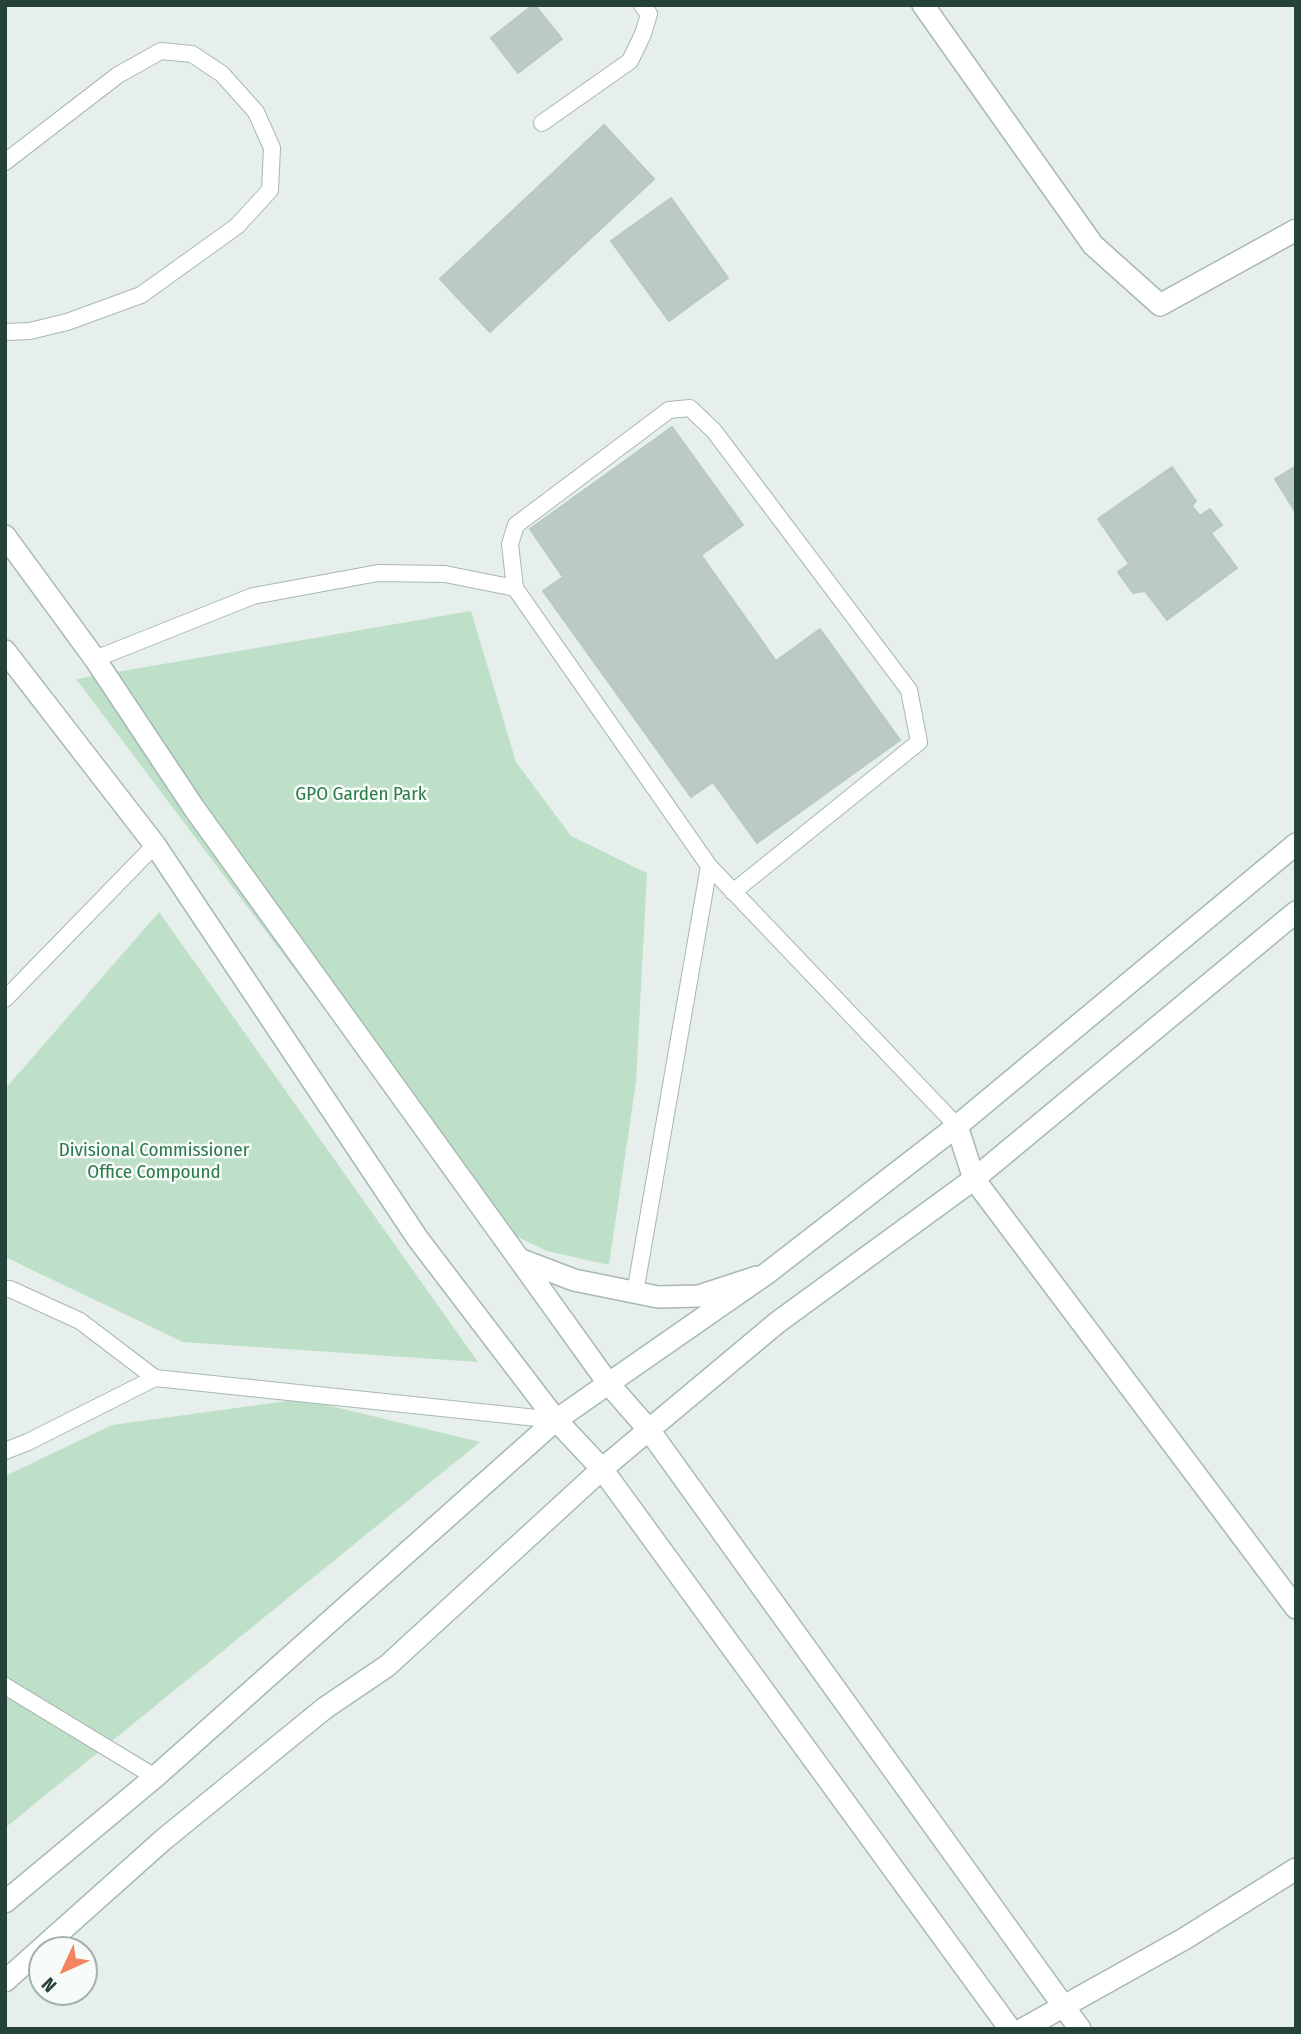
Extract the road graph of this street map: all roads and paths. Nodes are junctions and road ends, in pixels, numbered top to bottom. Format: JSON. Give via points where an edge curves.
{"nodes":[{"id":1,"x":642,"y":5,"type":"edge"},
{"id":2,"x":923,"y":5,"type":"edge"},
{"id":3,"x":542,"y":123,"type":"dead end"},
{"id":4,"x":5,"y":162,"type":"edge"},
{"id":5,"x":1296,"y":230,"type":"edge"},
{"id":6,"x":5,"y":332,"type":"edge"},
{"id":7,"x":5,"y":536,"type":"edge"},
{"id":8,"x":515,"y":588,"type":"junction"},
{"id":9,"x":5,"y":651,"type":"edge"},
{"id":10,"x":95,"y":659,"type":"junction"},
{"id":11,"x":1296,"y":844,"type":"edge"},
{"id":12,"x":155,"y":845,"type":"junction"},
{"id":13,"x":709,"y":866,"type":"junction"},
{"id":14,"x":733,"y":892,"type":"junction"},
{"id":15,"x":1296,"y":912,"type":"edge"},
{"id":16,"x":5,"y":999,"type":"edge"},
{"id":17,"x":957,"y":1125,"type":"junction"},
{"id":18,"x":974,"y":1179,"type":"junction"},
{"id":19,"x":519,"y":1259,"type":"junction"},
{"id":20,"x":766,"y":1274,"type":"junction"},
{"id":21,"x":5,"y":1289,"type":"edge"},
{"id":22,"x":635,"y":1293,"type":"junction"},
{"id":23,"x":155,"y":1378,"type":"junction"},
{"id":24,"x":608,"y":1384,"type":"junction"},
{"id":25,"x":556,"y":1420,"type":"junction"},
{"id":26,"x":649,"y":1430,"type":"junction"},
{"id":27,"x":5,"y":1451,"type":"edge"},
{"id":28,"x":602,"y":1469,"type":"junction"},
{"id":29,"x":1296,"y":1608,"type":"edge"},
{"id":30,"x":5,"y":1686,"type":"edge"},
{"id":31,"x":155,"y":1777,"type":"junction"},
{"id":32,"x":1296,"y":1869,"type":"edge"},
{"id":33,"x":5,"y":1902,"type":"edge"},
{"id":34,"x":5,"y":1982,"type":"edge"},
{"id":35,"x":1064,"y":2006,"type":"junction"},
{"id":36,"x":1010,"y":2029,"type":"edge"},
{"id":37,"x":1023,"y":2029,"type":"edge"},
{"id":38,"x":1080,"y":2029,"type":"edge"}],
"edges":[{"from":1,"to":3,"type":"lane","via":[[649,14],[630,61]]},
{"from":2,"to":5,"type":"street","via":[[1093,245],[1160,305]]},
{"from":4,"to":6,"type":"lane","via":[[118,75],[161,51],[192,54],[222,74],[257,112],[272,148],[270,190],[237,226],[141,295],[67,322]]},
{"from":7,"to":10,"type":"street"},
{"from":8,"to":10,"type":"lane","via":[[444,574],[378,573],[253,596]]},
{"from":8,"to":13,"type":"lane"},
{"from":8,"to":14,"type":"lane","via":[[510,544],[516,525],[669,410],[690,408],[714,431],[909,690],[919,742]]},
{"from":9,"to":12,"type":"street"},
{"from":10,"to":19,"type":"street","via":[[194,808]]},
{"from":11,"to":17,"type":"street"},
{"from":12,"to":16,"type":"lane"},
{"from":12,"to":25,"type":"street","via":[[418,1239]]},
{"from":13,"to":14,"type":"lane"},
{"from":13,"to":22,"type":"lane"},
{"from":14,"to":17,"type":"lane"},
{"from":15,"to":18,"type":"street"},
{"from":17,"to":18,"type":"street"},
{"from":17,"to":20,"type":"street"},
{"from":18,"to":26,"type":"street","via":[[778,1322]]},
{"from":18,"to":29,"type":"street"},
{"from":19,"to":22,"type":"street","via":[[574,1280]]},
{"from":19,"to":24,"type":"street"},
{"from":20,"to":22,"type":"street","via":[[699,1296]]},
{"from":20,"to":24,"type":"street"},
{"from":21,"to":23,"type":"lane","via":[[80,1321]]},
{"from":23,"to":25,"type":"lane"},
{"from":23,"to":27,"type":"lane"},
{"from":24,"to":25,"type":"street"},
{"from":24,"to":26,"type":"street"},
{"from":25,"to":28,"type":"street"},
{"from":25,"to":31,"type":"street"},
{"from":26,"to":28,"type":"street"},
{"from":26,"to":35,"type":"street"},
{"from":28,"to":34,"type":"street","via":[[387,1666],[325,1709],[163,1839]]},
{"from":28,"to":36,"type":"street"},
{"from":30,"to":31,"type":"lane"},
{"from":31,"to":33,"type":"street"},
{"from":32,"to":35,"type":"street","via":[[1184,1940]]},
{"from":35,"to":37,"type":"street"},
{"from":35,"to":38,"type":"street"}]}
